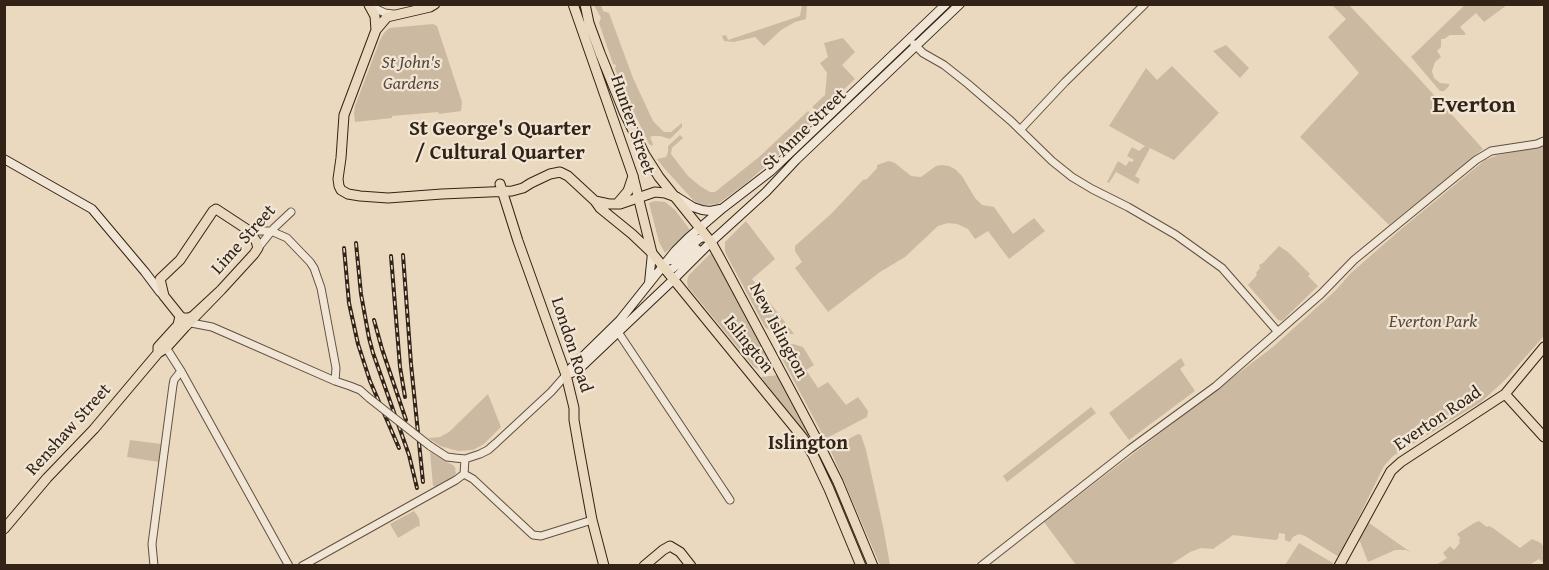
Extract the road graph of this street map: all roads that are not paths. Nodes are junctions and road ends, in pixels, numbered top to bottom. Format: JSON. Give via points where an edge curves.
{"nodes":[{"id":1,"x":435,"y":4,"type":"edge"},
{"id":2,"x":585,"y":4,"type":"edge"},
{"id":3,"x":946,"y":4,"type":"edge"},
{"id":4,"x":960,"y":4,"type":"edge"},
{"id":5,"x":1145,"y":4,"type":"edge"},
{"id":6,"x":368,"y":5,"type":"edge"},
{"id":7,"x":574,"y":6,"type":"edge"},
{"id":8,"x":378,"y":7,"type":"edge"},
{"id":9,"x":395,"y":14,"type":"junction"},
{"id":10,"x":379,"y":26,"type":"junction"},
{"id":11,"x":913,"y":42,"type":"junction"},
{"id":12,"x":1020,"y":130,"type":"junction"},
{"id":13,"x":1545,"y":141,"type":"edge"},
{"id":14,"x":4,"y":159,"type":"edge"},
{"id":15,"x":633,"y":176,"type":"junction"},
{"id":16,"x":501,"y":188,"type":"junction"},
{"id":17,"x":639,"y":197,"type":"junction"},
{"id":18,"x":676,"y":197,"type":"junction"},
{"id":19,"x":595,"y":201,"type":"junction"},
{"id":20,"x":617,"y":204,"type":"junction"},
{"id":21,"x":723,"y":208,"type":"junction"},
{"id":22,"x":291,"y":212,"type":"dead end"},
{"id":23,"x":700,"y":228,"type":"junction"},
{"id":24,"x":248,"y":230,"type":"junction"},
{"id":25,"x":272,"y":231,"type":"junction"},
{"id":26,"x":710,"y":240,"type":"junction"},
{"id":27,"x":258,"y":248,"type":"junction"},
{"id":28,"x":652,"y":253,"type":"junction"},
{"id":29,"x":664,"y":267,"type":"junction"},
{"id":30,"x":150,"y":277,"type":"junction"},
{"id":31,"x":160,"y":279,"type":"junction"},
{"id":32,"x":673,"y":280,"type":"junction"},
{"id":33,"x":649,"y":283,"type":"junction"},
{"id":34,"x":165,"y":296,"type":"junction"},
{"id":35,"x":186,"y":322,"type":"junction"},
{"id":36,"x":1278,"y":332,"type":"junction"},
{"id":37,"x":617,"y":333,"type":"junction"},
{"id":38,"x":1545,"y":347,"type":"edge"},
{"id":39,"x":162,"y":348,"type":"junction"},
{"id":40,"x":181,"y":371,"type":"junction"},
{"id":41,"x":566,"y":375,"type":"junction"},
{"id":42,"x":187,"y":381,"type":"junction"},
{"id":43,"x":334,"y":381,"type":"junction"},
{"id":44,"x":173,"y":385,"type":"junction"},
{"id":45,"x":1504,"y":394,"type":"junction"},
{"id":46,"x":1545,"y":437,"type":"edge"},
{"id":47,"x":465,"y":459,"type":"junction"},
{"id":48,"x":464,"y":474,"type":"junction"},
{"id":49,"x":730,"y":500,"type":"dead end"},
{"id":50,"x":592,"y":520,"type":"junction"},
{"id":51,"x":4,"y":529,"type":"edge"},
{"id":52,"x":154,"y":566,"type":"edge"},
{"id":53,"x":289,"y":566,"type":"edge"},
{"id":54,"x":302,"y":566,"type":"edge"},
{"id":55,"x":604,"y":566,"type":"edge"},
{"id":56,"x":644,"y":566,"type":"edge"},
{"id":57,"x":691,"y":566,"type":"edge"},
{"id":58,"x":861,"y":566,"type":"edge"},
{"id":59,"x":873,"y":566,"type":"edge"},
{"id":60,"x":981,"y":566,"type":"edge"},
{"id":61,"x":1339,"y":566,"type":"edge"}],
"edges":[{"from":1,"to":9,"type":"main road"},
{"from":2,"to":18,"type":"main road","name":"Hunter Street","via":[[600,53],[640,146],[653,170]]},
{"from":3,"to":11,"type":"main road","name":"St Anne Street"},
{"from":4,"to":11,"type":"main road","name":"St Anne Street"},
{"from":5,"to":12,"type":"street"},
{"from":6,"to":8,"type":"street"},
{"from":6,"to":10,"type":"main road"},
{"from":7,"to":15,"type":"main road","name":"Hunter Street"},
{"from":8,"to":9,"type":"street"},
{"from":8,"to":10,"type":"main road"},
{"from":9,"to":10,"type":"main road"},
{"from":10,"to":16,"type":"main road","via":[[345,109],[338,179],[341,190],[388,198]]},
{"from":11,"to":12,"type":"street"},
{"from":11,"to":21,"type":"main road","name":"St Anne Street","via":[[771,171]]},
{"from":11,"to":26,"type":"main road","name":"St Anne Street","via":[[766,192]]},
{"from":12,"to":36,"type":"street","via":[[1072,177],[1176,235],[1214,261]]},
{"from":13,"to":36,"type":"street","via":[[1491,151],[1472,164],[1354,260]]},
{"from":14,"to":30,"type":"main road","via":[[97,214]]},
{"from":15,"to":17,"type":"main road","name":"Hunter Street"},
{"from":15,"to":20,"type":"main road","via":[[628,191]]},
{"from":16,"to":19,"type":"main road","name":"Islington","via":[[521,189],[560,172]]},
{"from":16,"to":41,"type":"main road","name":"London Road"},
{"from":17,"to":18,"type":"main road","via":[[657,192]]},
{"from":17,"to":20,"type":"main road"},
{"from":17,"to":28,"type":"main road","name":"Hunter Street"},
{"from":18,"to":21,"type":"main road","via":[[702,210]]},
{"from":18,"to":23,"type":"main road","name":"New Islington"},
{"from":19,"to":20,"type":"main road"},
{"from":19,"to":28,"type":"main road","name":"Islington"},
{"from":21,"to":23,"type":"main road","name":"St Anne Street"},
{"from":22,"to":25,"type":"street","name":"Lime Street"},
{"from":23,"to":26,"type":"main road","name":"New Islington"},
{"from":23,"to":29,"type":"main road","name":"St Anne Street"},
{"from":24,"to":25,"type":"street"},
{"from":24,"to":27,"type":"main road"},
{"from":24,"to":31,"type":"main road","via":[[216,209],[180,260]]},
{"from":25,"to":27,"type":"street","name":"Lime Street"},
{"from":25,"to":43,"type":"street","via":[[287,238],[314,268],[336,368]]},
{"from":26,"to":29,"type":"main road","via":[[672,269]]},
{"from":26,"to":32,"type":"main road","name":"St Anne Street"},
{"from":26,"to":59,"type":"main road","name":"New Islington","via":[[815,436]]},
{"from":27,"to":35,"type":"main road","name":"Lime Street"},
{"from":28,"to":29,"type":"main road","name":"Islington"},
{"from":28,"to":33,"type":"main road"},
{"from":29,"to":32,"type":"main road","name":"Islington"},
{"from":29,"to":33,"type":"main road","name":"St Anne Street"},
{"from":30,"to":31,"type":"main road"},
{"from":30,"to":34,"type":"main road"},
{"from":31,"to":34,"type":"main road"},
{"from":32,"to":37,"type":"main road","name":"St Anne Street"},
{"from":32,"to":58,"type":"main road","name":"Islington","via":[[803,438]]},
{"from":33,"to":41,"type":"main road","name":"St Anne Street","via":[[620,320]]},
{"from":34,"to":35,"type":"main road"},
{"from":35,"to":39,"type":"main road"},
{"from":35,"to":43,"type":"street","via":[[212,327]]},
{"from":36,"to":60,"type":"street","via":[[1216,386]]},
{"from":37,"to":41,"type":"main road","name":"St Anne Street","via":[[576,372]]},
{"from":37,"to":49,"type":"street"},
{"from":38,"to":45,"type":"main road","name":"Everton Road"},
{"from":39,"to":40,"type":"street"},
{"from":39,"to":51,"type":"main road","name":"Renshaw Street"},
{"from":40,"to":42,"type":"street"},
{"from":40,"to":44,"type":"street"},
{"from":41,"to":47,"type":"street","via":[[488,450]]},
{"from":41,"to":50,"type":"main road","name":"London Road"},
{"from":42,"to":44,"type":"street"},
{"from":42,"to":53,"type":"street"},
{"from":43,"to":47,"type":"street","bridge":true,"via":[[360,390],[447,457]]},
{"from":44,"to":52,"type":"street","via":[[152,544]]},
{"from":45,"to":46,"type":"main road"},
{"from":45,"to":61,"type":"main road","name":"Everton Road","via":[[1391,471]]},
{"from":47,"to":48,"type":"street"},
{"from":48,"to":50,"type":"street","via":[[531,534],[541,536]]},
{"from":48,"to":54,"type":"street"},
{"from":50,"to":55,"type":"main road","name":"London Road"},
{"from":56,"to":57,"type":"main road","via":[[670,546]]}]}
